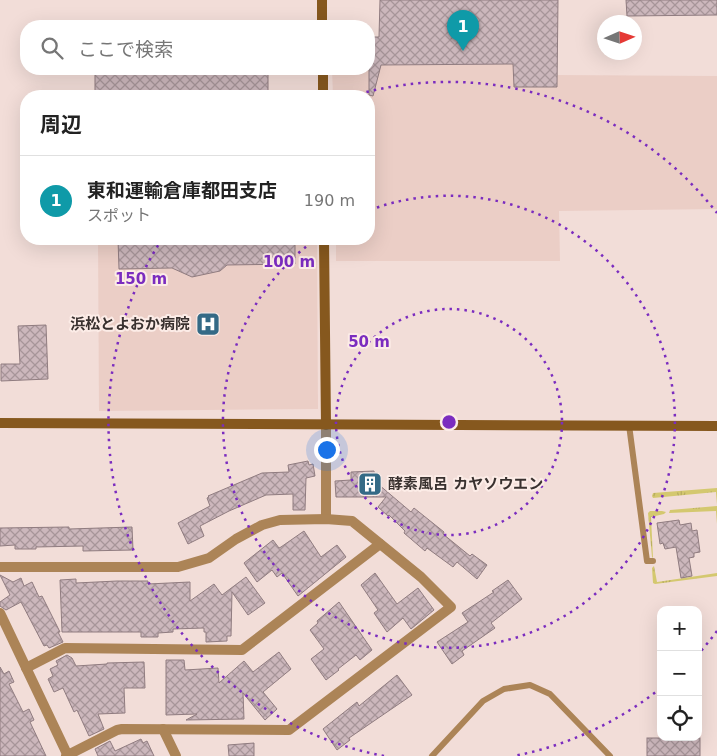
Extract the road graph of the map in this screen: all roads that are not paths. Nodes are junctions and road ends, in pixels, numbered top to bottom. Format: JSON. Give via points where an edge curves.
{"nodes":[{"id":1,"x":322,"y":0,"type":"edge"},
{"id":2,"x":322,"y":20,"type":"edge"},
{"id":3,"x":323,"y":75,"type":"edge"},
{"id":4,"x":323,"y":90,"type":"edge"},
{"id":5,"x":324,"y":245,"type":"edge"},
{"id":6,"x":0,"y":423,"type":"edge"},
{"id":7,"x":326,"y":425,"type":"junction"},
{"id":8,"x":629,"y":425,"type":"junction"},
{"id":9,"x":717,"y":426,"type":"edge"},
{"id":10,"x":326,"y":519,"type":"junction"},
{"id":11,"x":380,"y":544,"type":"junction"},
{"id":12,"x":653,"y":561,"type":"dead end"},
{"id":13,"x":0,"y":567,"type":"edge"},
{"id":14,"x":0,"y":613,"type":"edge"},
{"id":15,"x":26,"y":668,"type":"junction"},
{"id":16,"x":163,"y":729,"type":"junction"},
{"id":17,"x":67,"y":756,"type":"edge"},
{"id":18,"x":176,"y":756,"type":"edge"},
{"id":19,"x":432,"y":756,"type":"edge"},
{"id":20,"x":610,"y":756,"type":"edge"}],
"edges":[{"from":1,"to":2,"type":"street"},
{"from":3,"to":4,"type":"street"},
{"from":5,"to":7,"type":"street"},
{"from":6,"to":7,"type":"street"},
{"from":7,"to":8,"type":"street"},
{"from":7,"to":10,"type":"street"},
{"from":8,"to":9,"type":"street"},
{"from":8,"to":12,"type":"lane","via":[[647,560]]},
{"from":10,"to":11,"type":"street","via":[[352,521]]},
{"from":10,"to":13,"type":"street","via":[[280,520],[262,525],[209,558],[178,567]]},
{"from":11,"to":15,"type":"street","via":[[242,650],[65,648]]},
{"from":11,"to":16,"type":"street","via":[[421,577],[451,607],[289,730]]},
{"from":14,"to":15,"type":"street"},
{"from":15,"to":17,"type":"street"},
{"from":16,"to":17,"type":"street","via":[[119,730]]},
{"from":16,"to":18,"type":"street"},
{"from":19,"to":20,"type":"lane","via":[[482,701],[504,689],[530,685],[550,694]]}]}
